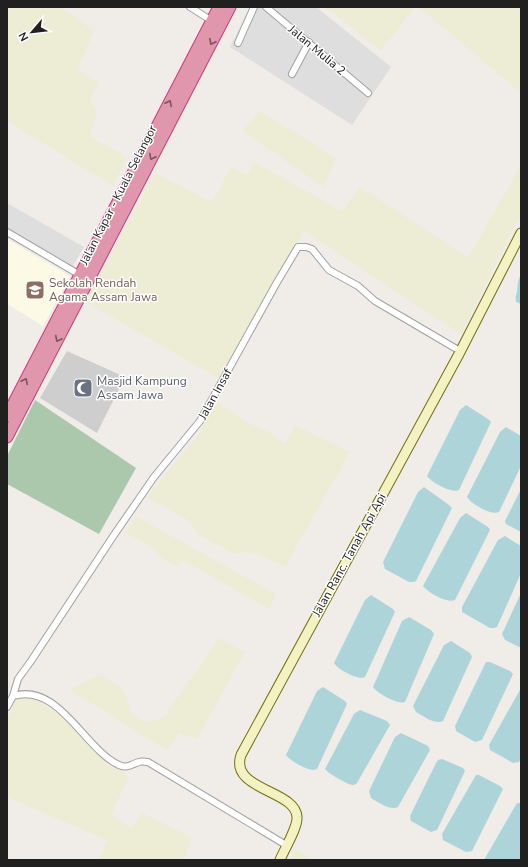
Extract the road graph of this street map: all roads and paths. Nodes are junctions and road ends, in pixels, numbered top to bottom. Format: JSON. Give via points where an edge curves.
{"nodes":[{"id":1,"x":190,"y":7,"type":"edge"},
{"id":2,"x":219,"y":7,"type":"edge"},
{"id":3,"x":230,"y":7,"type":"edge"},
{"id":4,"x":254,"y":7,"type":"edge"},
{"id":5,"x":266,"y":7,"type":"edge"},
{"id":6,"x":212,"y":21,"type":"junction"},
{"id":7,"x":309,"y":42,"type":"junction"},
{"id":8,"x":238,"y":43,"type":"dead end"},
{"id":9,"x":292,"y":74,"type":"dead end"},
{"id":10,"x":368,"y":94,"type":"dead end"},
{"id":11,"x":7,"y":232,"type":"edge"},
{"id":12,"x":521,"y":233,"type":"edge"},
{"id":13,"x":80,"y":275,"type":"junction"},
{"id":14,"x":460,"y":351,"type":"junction"},
{"id":15,"x":7,"y":416,"type":"edge"},
{"id":16,"x":7,"y":437,"type":"edge"},
{"id":17,"x":13,"y":696,"type":"junction"},
{"id":18,"x":7,"y":707,"type":"edge"},
{"id":19,"x":286,"y":845,"type":"junction"},
{"id":20,"x":280,"y":860,"type":"edge"}],
"edges":[{"from":1,"to":6,"type":"street"},
{"from":2,"to":6,"type":"highway","name":"Jalan Kapar - Kuala Selangor"},
{"from":3,"to":16,"type":"highway","name":"Jalan Kapar - Kuala Selangor","one_way":true},
{"from":4,"to":8,"type":"street"},
{"from":5,"to":7,"type":"street","name":"Jalan Mulia 2"},
{"from":13,"to":6,"type":"highway","name":"Jalan Kapar - Kuala Selangor","one_way":true},
{"from":7,"to":9,"type":"street"},
{"from":7,"to":10,"type":"street","name":"Jalan Mulia 2"},
{"from":11,"to":13,"type":"street"},
{"from":12,"to":14,"type":"street","name":"Jalan Ranc. Tanah Api Api"},
{"from":15,"to":13,"type":"highway","name":"Jalan Kapar - Kuala Selangor","one_way":true},
{"from":14,"to":17,"type":"street","name":"Jalan Insaf","via":[[375,301],[358,286],[329,270],[312,249],[298,248],[200,421],[154,477],[118,529],[22,671]]},
{"from":14,"to":19,"type":"street","name":"Jalan Ranc. Tanah Api Api","via":[[241,755],[239,766],[244,776],[295,809],[296,823]]},
{"from":17,"to":18,"type":"street"},
{"from":17,"to":19,"type":"street","via":[[24,694],[45,700],[59,708],[93,746],[110,760],[125,767],[148,762]]},
{"from":19,"to":20,"type":"street","name":"Jalan Ranc. Tanah Api Api"}]}
